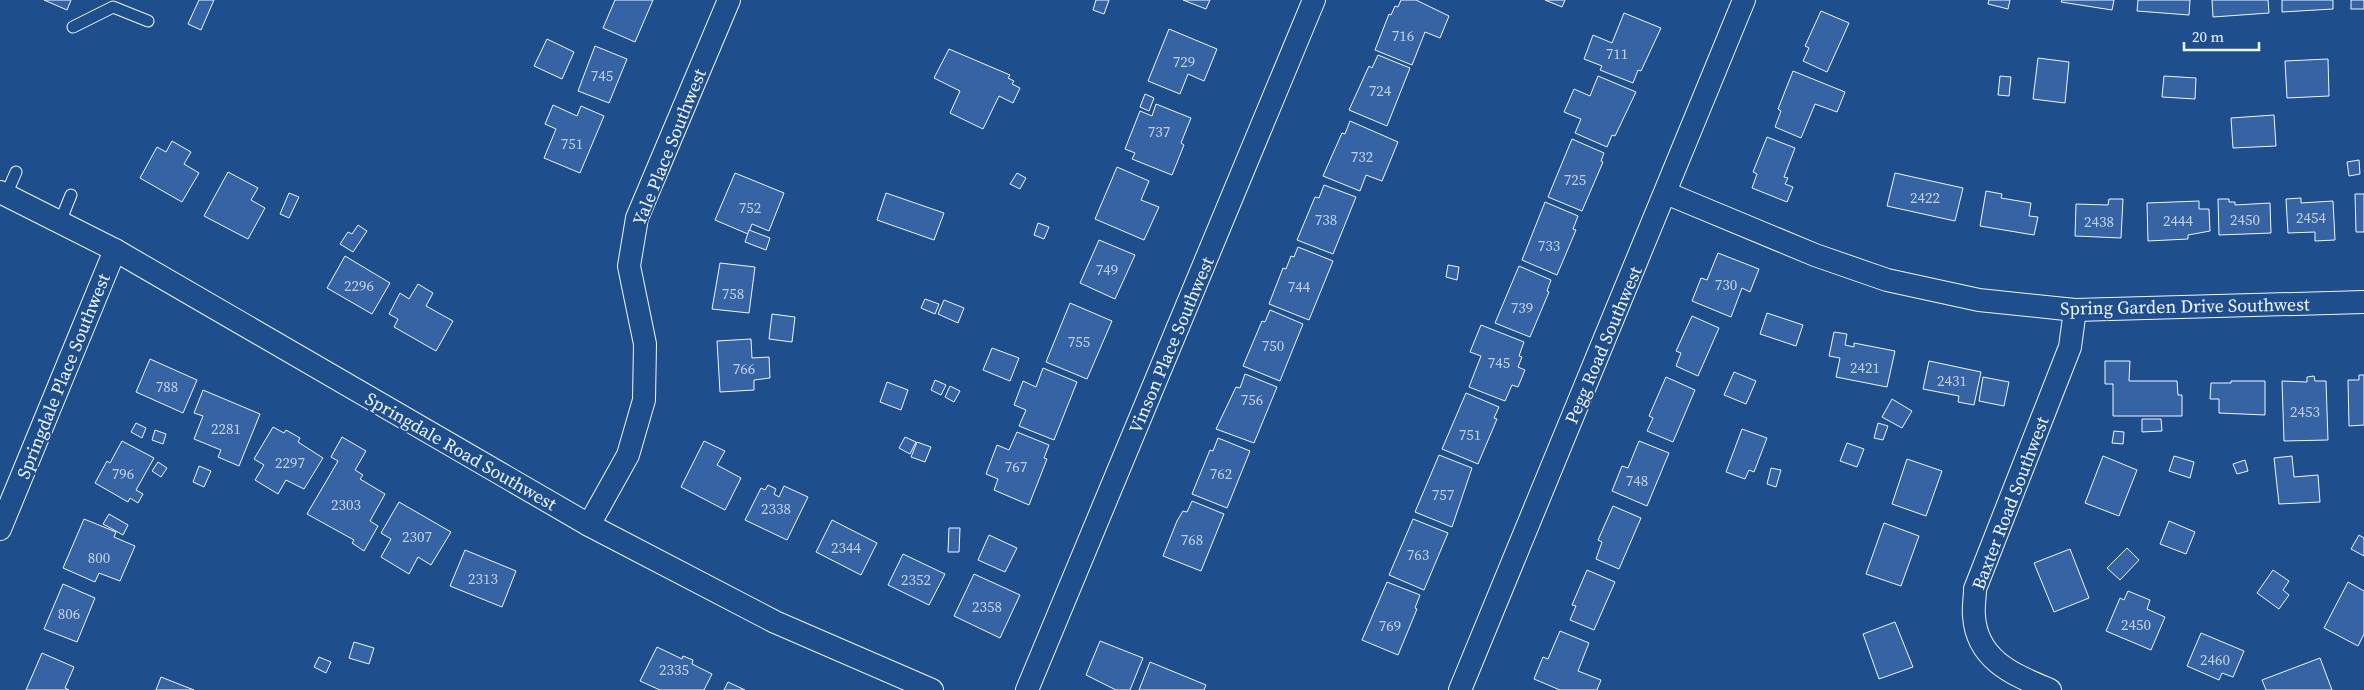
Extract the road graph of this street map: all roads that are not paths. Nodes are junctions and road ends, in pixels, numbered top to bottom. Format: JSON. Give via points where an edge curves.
{"nodes":[{"id":1,"x":729,"y":0,"type":"edge"},
{"id":2,"x":1314,"y":0,"type":"edge"},
{"id":3,"x":1744,"y":0,"type":"edge"},
{"id":4,"x":148,"y":21,"type":"dead end"},
{"id":5,"x":73,"y":28,"type":"dead end"},
{"id":6,"x":16,"y":172,"type":"dead end"},
{"id":7,"x":3,"y":193,"type":"edge"},
{"id":8,"x":1666,"y":193,"type":"junction"},
{"id":9,"x":71,"y":195,"type":"dead end"},
{"id":10,"x":60,"y":222,"type":"junction"},
{"id":11,"x":115,"y":250,"type":"junction"},
{"id":12,"x":2364,"y":302,"type":"edge"},
{"id":13,"x":2074,"y":310,"type":"junction"},
{"id":14,"x":589,"y":525,"type":"junction"},
{"id":15,"x":0,"y":529,"type":"edge"},
{"id":16,"x":932,"y":690,"type":"edge"},
{"id":17,"x":1027,"y":690,"type":"edge"},
{"id":18,"x":1460,"y":690,"type":"edge"},
{"id":19,"x":2050,"y":690,"type":"edge"}],
"edges":[{"from":1,"to":14,"type":"street","name":"Yale Place Southwest","via":[[637,218],[629,266],[645,344],[644,400],[628,455]]},
{"from":2,"to":17,"type":"street","name":"Vinson Place Southwest"},
{"from":3,"to":8,"type":"street","name":"Pegg Road Southwest"},
{"from":4,"to":5,"type":"lane","via":[[113,7]]},
{"from":6,"to":7,"type":"lane"},
{"from":7,"to":10,"type":"street","name":"Springdale Road Southwest"},
{"from":8,"to":13,"type":"street","name":"Spring Garden Drive Southwest","via":[[1815,255],[1887,280],[1979,300]]},
{"from":8,"to":18,"type":"street","name":"Pegg Road Southwest"},
{"from":9,"to":10,"type":"lane"},
{"from":10,"to":11,"type":"street","name":"Springdale Road Southwest"},
{"from":11,"to":14,"type":"street","name":"Springdale Road Southwest"},
{"from":11,"to":15,"type":"street","name":"Springdale Place Southwest"},
{"from":12,"to":13,"type":"street","name":"Spring Garden Drive Southwest"},
{"from":13,"to":19,"type":"street","name":"Baxter Road Southwest","via":[[2070,346],[1975,589],[1974,617],[1983,646],[1997,663]]},
{"from":14,"to":16,"type":"street","name":"Springdale Road Southwest","via":[[775,622]]}]}
